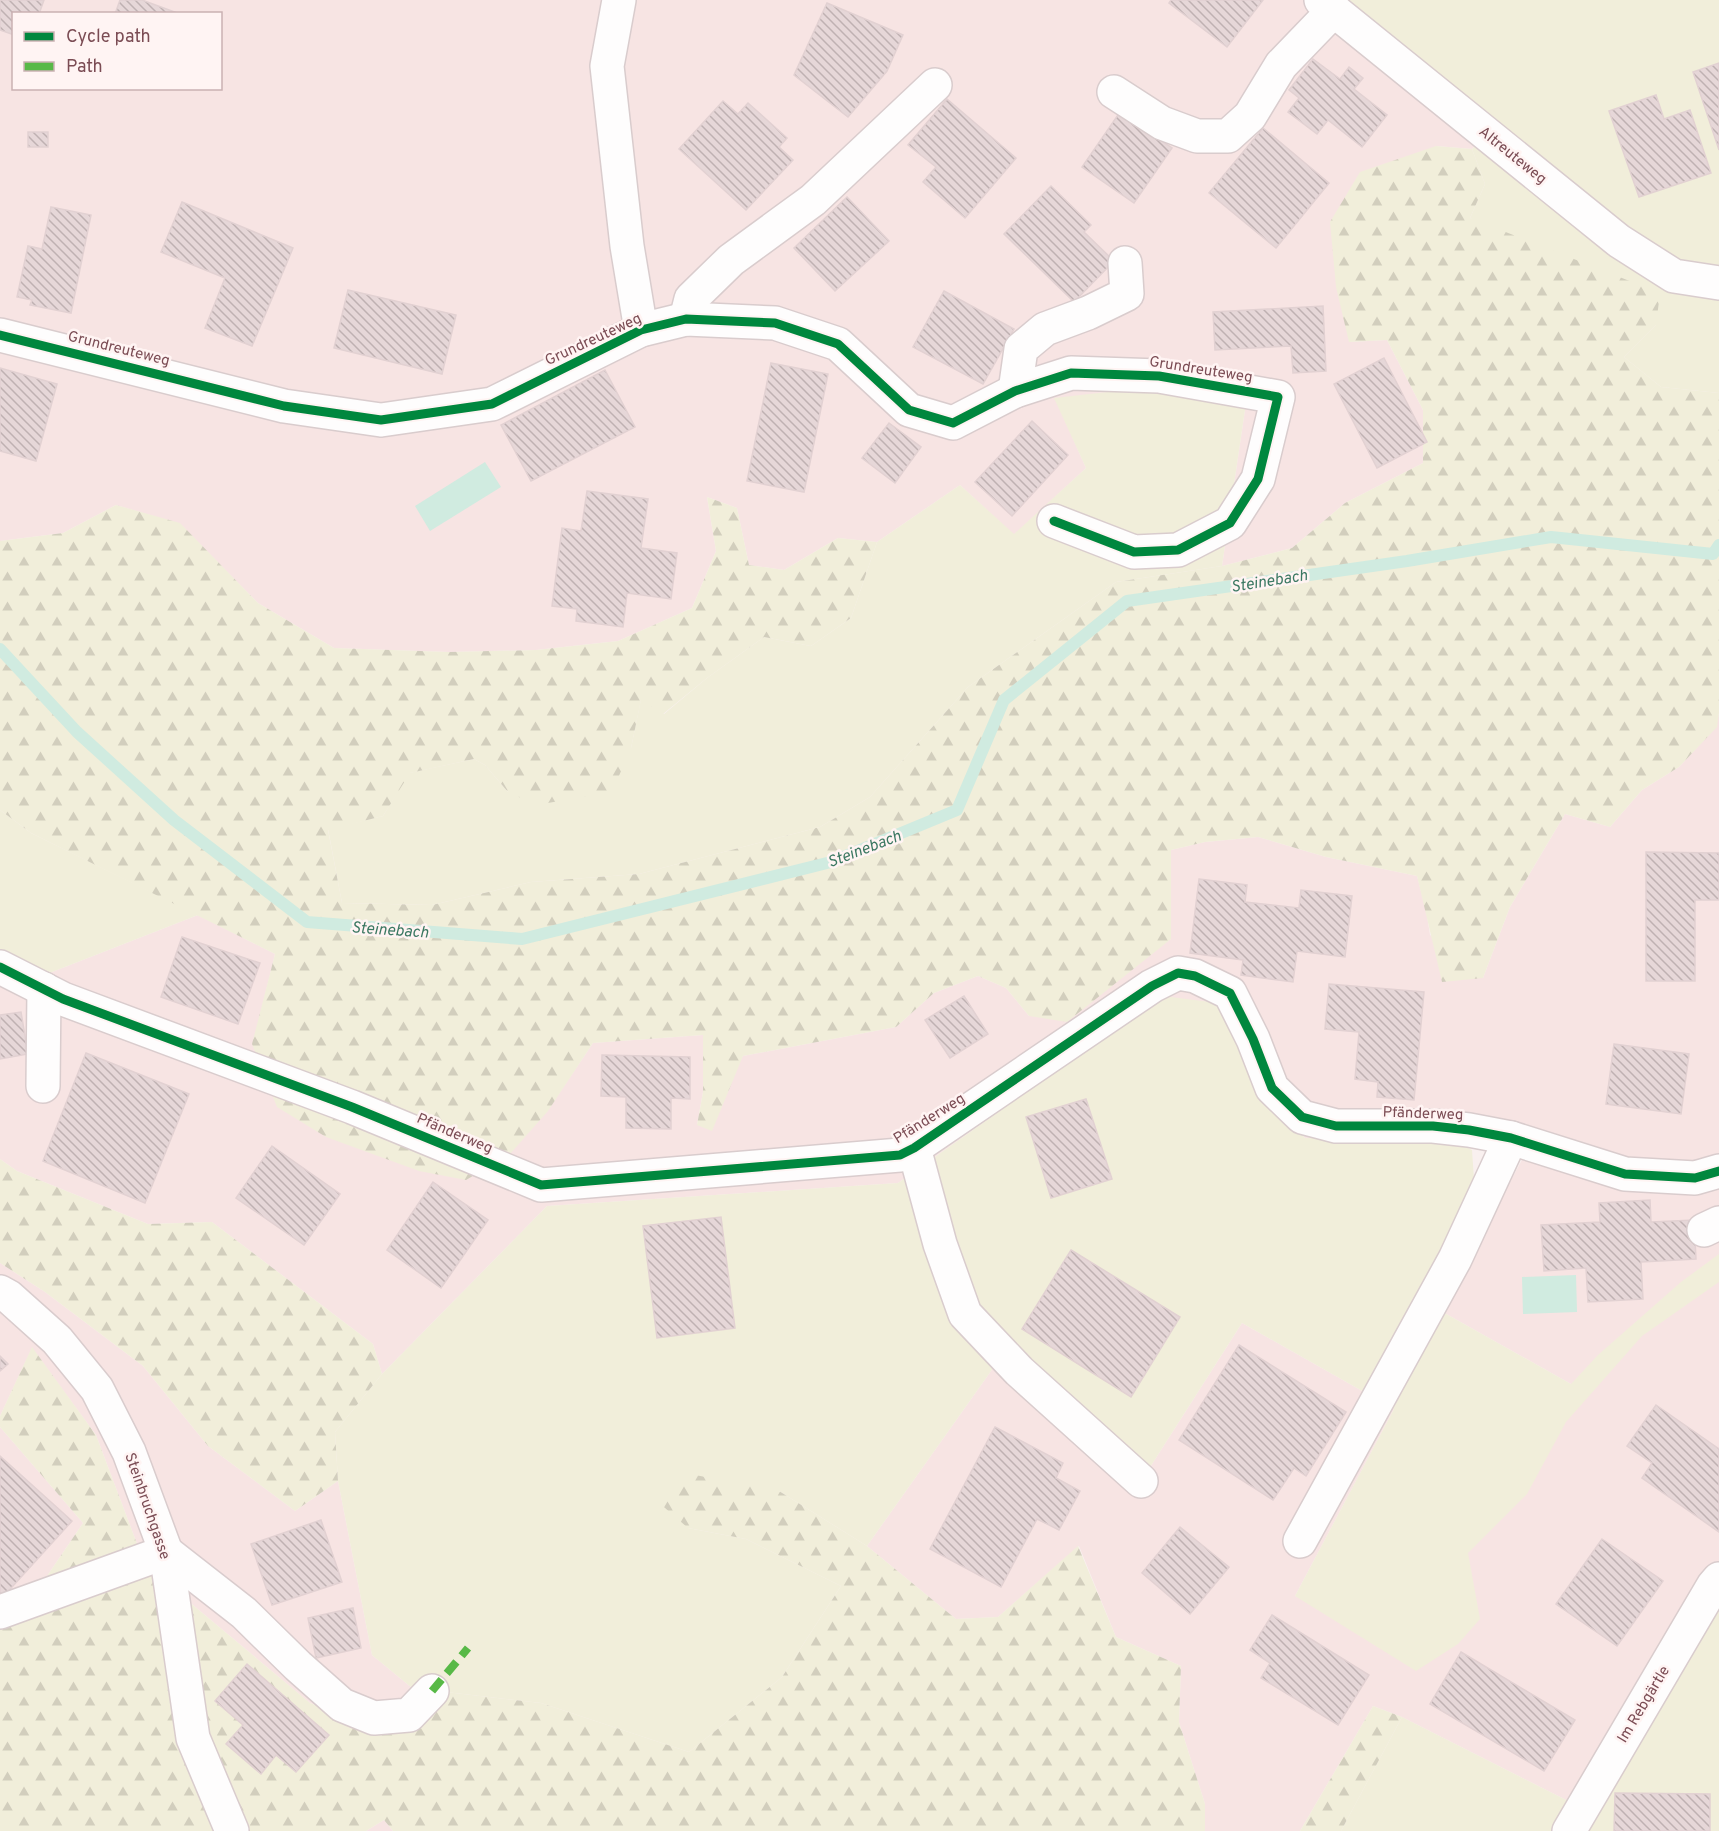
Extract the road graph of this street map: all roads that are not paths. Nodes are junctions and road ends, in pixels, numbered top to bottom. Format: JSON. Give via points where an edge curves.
{"nodes":[{"id":1,"x":620,"y":0,"type":"edge"},
{"id":2,"x":1328,"y":5,"type":"edge"},
{"id":3,"x":935,"y":86,"type":"dead end"},
{"id":4,"x":1114,"y":92,"type":"dead end"},
{"id":5,"x":1125,"y":263,"type":"dead end"},
{"id":6,"x":1719,"y":282,"type":"edge"},
{"id":7,"x":686,"y":319,"type":"junction"},
{"id":8,"x":641,"y":330,"type":"junction"},
{"id":9,"x":0,"y":335,"type":"edge"},
{"id":10,"x":1015,"y":391,"type":"junction"},
{"id":11,"x":1054,"y":521,"type":"dead end"},
{"id":12,"x":0,"y":968,"type":"edge"},
{"id":13,"x":44,"y":989,"type":"junction"},
{"id":14,"x":43,"y":1086,"type":"dead end"},
{"id":15,"x":1511,"y":1138,"type":"junction"},
{"id":16,"x":914,"y":1148,"type":"junction"},
{"id":17,"x":1719,"y":1171,"type":"edge"},
{"id":18,"x":0,"y":1292,"type":"edge"},
{"id":19,"x":1141,"y":1481,"type":"dead end"},
{"id":20,"x":1300,"y":1541,"type":"dead end"},
{"id":21,"x":166,"y":1552,"type":"junction"},
{"id":22,"x":1719,"y":1579,"type":"edge"},
{"id":23,"x":0,"y":1612,"type":"edge"},
{"id":24,"x":432,"y":1691,"type":"dead end"},
{"id":25,"x":232,"y":1831,"type":"edge"},
{"id":26,"x":1569,"y":1831,"type":"edge"}],
"edges":[{"from":1,"to":8,"type":"street","via":[[608,66],[627,246]]},
{"from":2,"to":4,"type":"street","via":[[1281,65],[1250,116],[1228,136],[1197,136],[1162,123]]},
{"from":2,"to":6,"type":"street","name":"Altreuteweg","via":[[1619,241],[1674,276]]},
{"from":3,"to":7,"type":"street","via":[[813,200],[731,260],[691,299]]},
{"from":5,"to":10,"type":"street","via":[[1127,294],[1045,329],[1021,349]]},
{"from":7,"to":8,"type":"street","name":"Grundreuteweg"},
{"from":7,"to":10,"type":"street","name":"Grundreuteweg","via":[[776,323],[838,344],[909,410],[953,423]]},
{"from":8,"to":9,"type":"street","name":"Grundreuteweg","via":[[492,404],[381,420],[284,406]]},
{"from":10,"to":11,"type":"street","name":"Grundreuteweg","via":[[1071,373],[1159,376],[1278,397],[1258,479],[1230,524],[1178,550],[1134,552]]},
{"from":12,"to":13,"type":"street","name":"Pfänderweg"},
{"from":13,"to":14,"type":"street"},
{"from":13,"to":16,"type":"street","name":"Pfänderweg","via":[[352,1107],[541,1185],[900,1155]]},
{"from":15,"to":16,"type":"street","name":"Pfänderweg","via":[[1433,1126],[1336,1126],[1302,1117],[1272,1088],[1230,993],[1195,976],[1178,973],[1152,986]]},
{"from":15,"to":17,"type":"street","name":"Pfänderweg","via":[[1625,1174],[1695,1178]]},
{"from":15,"to":20,"type":"street","via":[[1455,1259]]},
{"from":16,"to":19,"type":"street","name":"Pfänderweg","via":[[940,1244],[965,1314],[1019,1371]]},
{"from":18,"to":21,"type":"street","name":"Steinbruchgasse","via":[[57,1340],[97,1389],[129,1452]]},
{"from":21,"to":23,"type":"street"},
{"from":21,"to":24,"type":"street","via":[[244,1613],[342,1705],[374,1718],[409,1715]]},
{"from":21,"to":25,"type":"street","name":"Steinbruchgasse","via":[[193,1738]]},
{"from":22,"to":26,"type":"street","name":"Im Rebgärtle"}]}
